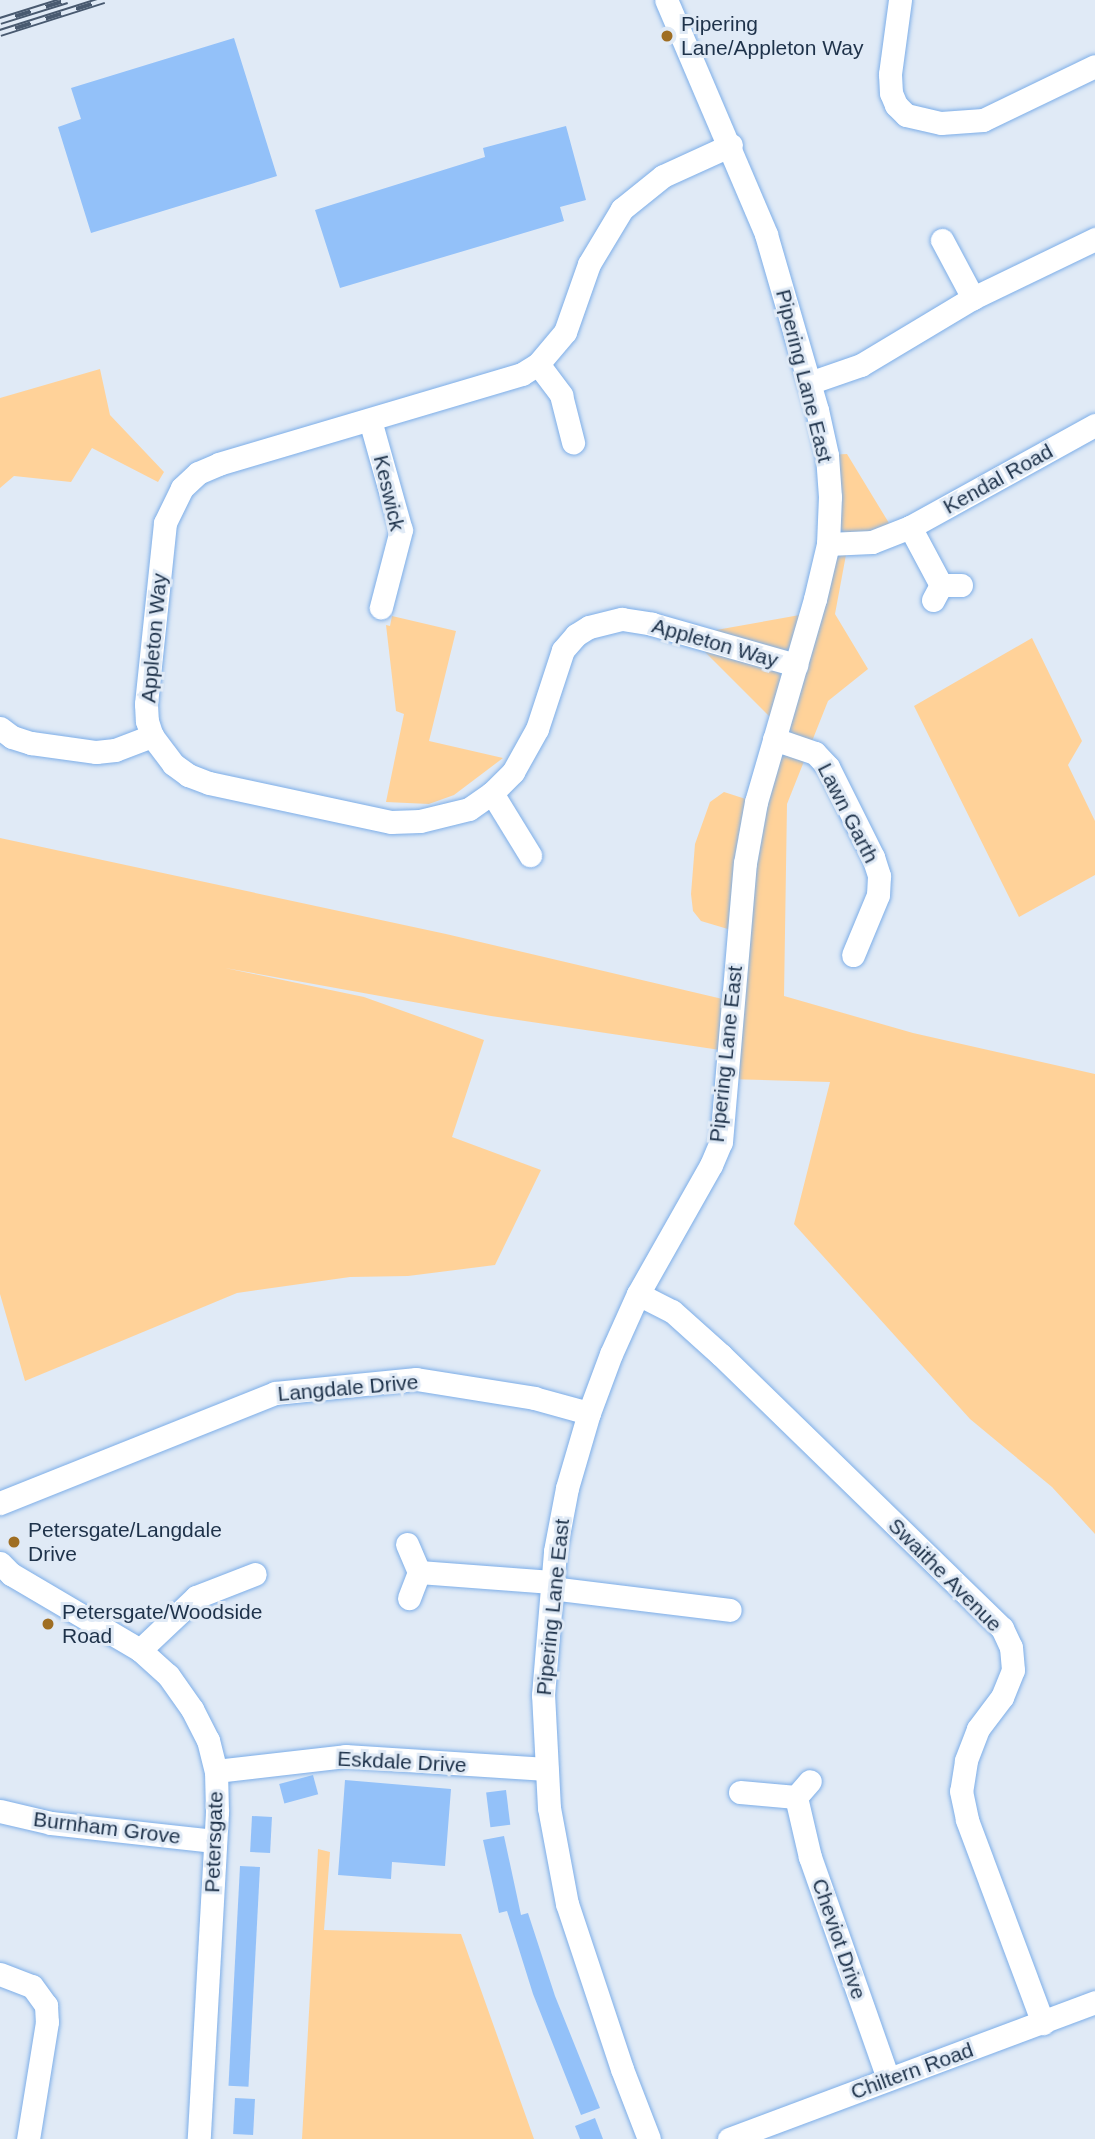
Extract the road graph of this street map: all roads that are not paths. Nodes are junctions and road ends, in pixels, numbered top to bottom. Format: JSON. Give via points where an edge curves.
{"nodes":[{"id":1,"x":666,"y":0,"type":"edge"},
{"id":2,"x":900,"y":0,"type":"edge"},
{"id":3,"x":1095,"y":66,"type":"edge"},
{"id":4,"x":731,"y":145,"type":"junction"},
{"id":5,"x":1095,"y":239,"type":"edge"},
{"id":6,"x":942,"y":240,"type":"dead end"},
{"id":7,"x":973,"y":298,"type":"junction"},
{"id":8,"x":538,"y":364,"type":"junction"},
{"id":9,"x":809,"y":383,"type":"junction"},
{"id":10,"x":370,"y":420,"type":"junction"},
{"id":11,"x":1092,"y":435,"type":"edge"},
{"id":12,"x":573,"y":442,"type":"dead end"},
{"id":13,"x":910,"y":527,"type":"junction"},
{"id":14,"x":828,"y":544,"type":"junction"},
{"id":15,"x":945,"y":590,"type":"dead end"},
{"id":16,"x":381,"y":607,"type":"dead end"},
{"id":17,"x":796,"y":665,"type":"junction"},
{"id":18,"x":0,"y":728,"type":"edge"},
{"id":19,"x":152,"y":736,"type":"junction"},
{"id":20,"x":774,"y":739,"type":"junction"},
{"id":21,"x":492,"y":793,"type":"junction"},
{"id":22,"x":530,"y":855,"type":"dead end"},
{"id":23,"x":853,"y":955,"type":"dead end"},
{"id":24,"x":638,"y":1294,"type":"junction"},
{"id":25,"x":589,"y":1413,"type":"junction"},
{"id":26,"x":0,"y":1503,"type":"edge"},
{"id":27,"x":407,"y":1544,"type":"dead end"},
{"id":28,"x":419,"y":1572,"type":"junction"},
{"id":29,"x":4,"y":1574,"type":"edge"},
{"id":30,"x":255,"y":1574,"type":"dead end"},
{"id":31,"x":552,"y":1585,"type":"junction"},
{"id":32,"x":409,"y":1598,"type":"dead end"},
{"id":33,"x":730,"y":1610,"type":"dead end"},
{"id":34,"x":140,"y":1650,"type":"junction"},
{"id":35,"x":547,"y":1769,"type":"junction"},
{"id":36,"x":216,"y":1771,"type":"junction"},
{"id":37,"x":740,"y":1792,"type":"dead end"},
{"id":38,"x":0,"y":1811,"type":"edge"},
{"id":39,"x":214,"y":1841,"type":"junction"},
{"id":40,"x":0,"y":1974,"type":"edge"},
{"id":41,"x":1095,"y":2002,"type":"edge"},
{"id":42,"x":1043,"y":2023,"type":"junction"},
{"id":43,"x":888,"y":2079,"type":"junction"},
{"id":44,"x":28,"y":2139,"type":"edge"},
{"id":45,"x":199,"y":2139,"type":"edge"},
{"id":46,"x":649,"y":2139,"type":"edge"},
{"id":47,"x":729,"y":2139,"type":"edge"}],
"edges":[{"from":1,"to":4,"type":"street","name":"Pipering Lane East"},
{"from":2,"to":3,"type":"street","via":[[891,93],[906,114],[941,123],[983,120]]},
{"from":4,"to":8,"type":"street","name":"Appleton Way","via":[[663,176],[622,209],[589,264],[565,332]]},
{"from":4,"to":9,"type":"street","name":"Pipering Lane East","via":[[766,234]]},
{"from":5,"to":7,"type":"street"},
{"from":6,"to":7,"type":"street"},
{"from":7,"to":9,"type":"street","via":[[861,365]]},
{"from":8,"to":10,"type":"street","name":"Appleton Way","via":[[522,374]]},
{"from":8,"to":12,"type":"street","via":[[561,395]]},
{"from":9,"to":14,"type":"street","name":"Pipering Lane East","via":[[827,455]]},
{"from":10,"to":16,"type":"street","name":"Keswick","via":[[401,530]]},
{"from":10,"to":19,"type":"street","name":"Appleton Way","via":[[219,464],[198,473],[182,488],[165,523],[146,704]]},
{"from":11,"to":13,"type":"street","name":"Kendal Road"},
{"from":13,"to":14,"type":"street","name":"Kendal Road","via":[[872,542]]},
{"from":13,"to":15,"type":"street"},
{"from":14,"to":17,"type":"street","name":"Pipering Lane East"},
{"from":17,"to":20,"type":"street","name":"Pipering Lane East"},
{"from":17,"to":21,"type":"street","name":"Appleton Way","via":[[653,624],[622,619],[589,626],[563,650],[528,749]]},
{"from":18,"to":19,"type":"street","via":[[31,743],[96,752]]},
{"from":19,"to":21,"type":"street","name":"Appleton Way","via":[[173,764],[199,779],[391,822],[445,817]]},
{"from":20,"to":23,"type":"street","name":"Lawn Garth","via":[[815,753],[828,767],[873,857],[878,895]]},
{"from":20,"to":24,"type":"street","name":"Pipering Lane East","via":[[745,863],[721,1142]]},
{"from":21,"to":22,"type":"street"},
{"from":24,"to":25,"type":"street","name":"Pipering Lane East"},
{"from":24,"to":42,"type":"street","name":"Swaithe Avenue","via":[[672,1311],[722,1355],[1002,1628],[1011,1647],[1013,1670],[1002,1697],[978,1729],[961,1791],[967,1820]]},
{"from":25,"to":26,"type":"street","name":"Langdale Drive","via":[[534,1398],[416,1379],[275,1393]]},
{"from":25,"to":31,"type":"street","name":"Pipering Lane East","via":[[567,1488]]},
{"from":27,"to":28,"type":"street"},
{"from":28,"to":31,"type":"street"},
{"from":28,"to":32,"type":"street"},
{"from":29,"to":34,"type":"street","name":"Petersgate"},
{"from":30,"to":34,"type":"street","via":[[196,1597]]},
{"from":31,"to":33,"type":"street"},
{"from":31,"to":35,"type":"street","name":"Pipering Lane East","via":[[543,1695]]},
{"from":34,"to":36,"type":"street","name":"Petersgate","via":[[168,1675],[192,1709],[208,1740]]},
{"from":35,"to":36,"type":"street","name":"Eskdale Drive","via":[[345,1756]]},
{"from":35,"to":46,"type":"street","name":"Pipering Lane East","via":[[549,1808],[567,1904]]},
{"from":36,"to":39,"type":"street","name":"Petersgate"},
{"from":37,"to":43,"type":"street","name":"Cheviot Drive","via":[[803,1789],[810,1857]]},
{"from":38,"to":39,"type":"street","name":"Burnham Grove","via":[[51,1823]]},
{"from":39,"to":45,"type":"street","name":"Petersgate"},
{"from":40,"to":44,"type":"street","via":[[32,1986],[46,2005]]},
{"from":41,"to":42,"type":"street","name":"Chiltern Road"},
{"from":42,"to":43,"type":"street","name":"Chiltern Road"},
{"from":43,"to":47,"type":"street","name":"Chiltern Road"}]}
